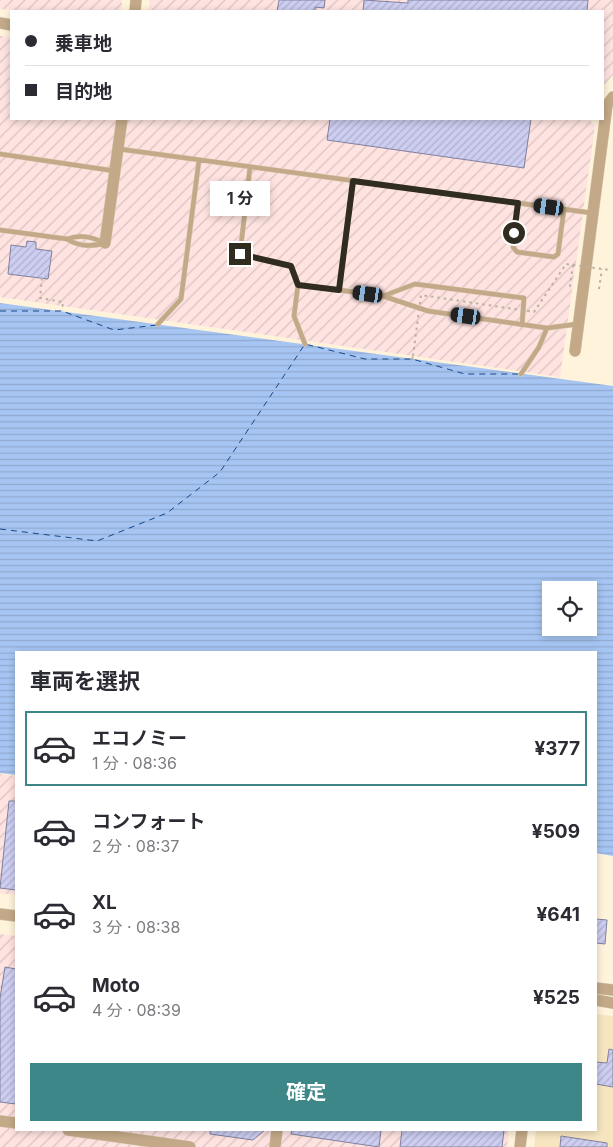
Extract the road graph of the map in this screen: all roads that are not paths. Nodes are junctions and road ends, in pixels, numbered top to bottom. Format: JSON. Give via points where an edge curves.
{"nodes":[{"id":1,"x":608,"y":102,"type":"edge"},
{"id":2,"x":122,"y":120,"type":"edge"},
{"id":3,"x":118,"y":148,"type":"junction"},
{"id":4,"x":0,"y":154,"type":"edge"},
{"id":5,"x":199,"y":160,"type":"junction"},
{"id":6,"x":250,"y":167,"type":"junction"},
{"id":7,"x":115,"y":171,"type":"junction"},
{"id":8,"x":353,"y":181,"type":"junction"},
{"id":9,"x":518,"y":203,"type":"junction"},
{"id":10,"x":564,"y":209,"type":"junction"},
{"id":11,"x":594,"y":214,"type":"junction"},
{"id":12,"x":0,"y":230,"type":"edge"},
{"id":13,"x":67,"y":239,"type":"junction"},
{"id":14,"x":105,"y":244,"type":"junction"},
{"id":15,"x":298,"y":285,"type":"junction"},
{"id":16,"x":339,"y":290,"type":"junction"},
{"id":17,"x":382,"y":296,"type":"junction"},
{"id":18,"x":158,"y":324,"type":"dead end"},
{"id":19,"x":579,"y":324,"type":"junction"},
{"id":20,"x":522,"y":325,"type":"junction"},
{"id":21,"x":547,"y":328,"type":"junction"},
{"id":22,"x":305,"y":344,"type":"dead end"},
{"id":23,"x":575,"y":351,"type":"dead end"},
{"id":24,"x":521,"y":374,"type":"dead end"},
{"id":25,"x":0,"y":914,"type":"edge"},
{"id":26,"x":15,"y":916,"type":"edge"},
{"id":27,"x":597,"y":988,"type":"edge"},
{"id":28,"x":613,"y":990,"type":"edge"},
{"id":29,"x":597,"y":1000,"type":"edge"},
{"id":30,"x":613,"y":1002,"type":"edge"},
{"id":31,"x":0,"y":1121,"type":"edge"},
{"id":32,"x":15,"y":1123,"type":"edge"},
{"id":33,"x":75,"y":1131,"type":"edge"},
{"id":34,"x":278,"y":1131,"type":"edge"},
{"id":35,"x":522,"y":1131,"type":"edge"},
{"id":36,"x":190,"y":1147,"type":"edge"},
{"id":37,"x":275,"y":1147,"type":"edge"},
{"id":38,"x":520,"y":1147,"type":"edge"}],
"edges":[{"from":1,"to":11,"type":"street"},
{"from":2,"to":3,"type":"street"},
{"from":3,"to":5,"type":"lane"},
{"from":3,"to":7,"type":"street"},
{"from":4,"to":7,"type":"lane"},
{"from":5,"to":6,"type":"lane"},
{"from":5,"to":18,"type":"lane","via":[[180,299]]},
{"from":6,"to":8,"type":"lane"},
{"from":6,"to":15,"type":"lane","via":[[240,254],[291,266]]},
{"from":7,"to":14,"type":"street"},
{"from":8,"to":9,"type":"lane"},
{"from":8,"to":16,"type":"lane"},
{"from":9,"to":10,"type":"lane"},
{"from":9,"to":10,"type":"lane","via":[[513,247],[517,252],[554,257],[558,254]]},
{"from":10,"to":11,"type":"lane"},
{"from":11,"to":19,"type":"street"},
{"from":12,"to":13,"type":"lane"},
{"from":13,"to":14,"type":"lane","via":[[76,244]]},
{"from":13,"to":14,"type":"lane","via":[[78,236],[94,238]]},
{"from":15,"to":16,"type":"lane"},
{"from":15,"to":22,"type":"lane","via":[[294,316]]},
{"from":16,"to":17,"type":"lane"},
{"from":17,"to":20,"type":"lane","via":[[428,311]]},
{"from":17,"to":20,"type":"lane","via":[[414,284],[524,298]]},
{"from":19,"to":21,"type":"lane"},
{"from":19,"to":23,"type":"street"},
{"from":20,"to":21,"type":"lane"},
{"from":21,"to":24,"type":"lane"},
{"from":25,"to":26,"type":"street"},
{"from":27,"to":28,"type":"street"},
{"from":29,"to":30,"type":"street"},
{"from":31,"to":32,"type":"street"},
{"from":33,"to":36,"type":"street"},
{"from":34,"to":37,"type":"street"},
{"from":35,"to":38,"type":"street"}]}
